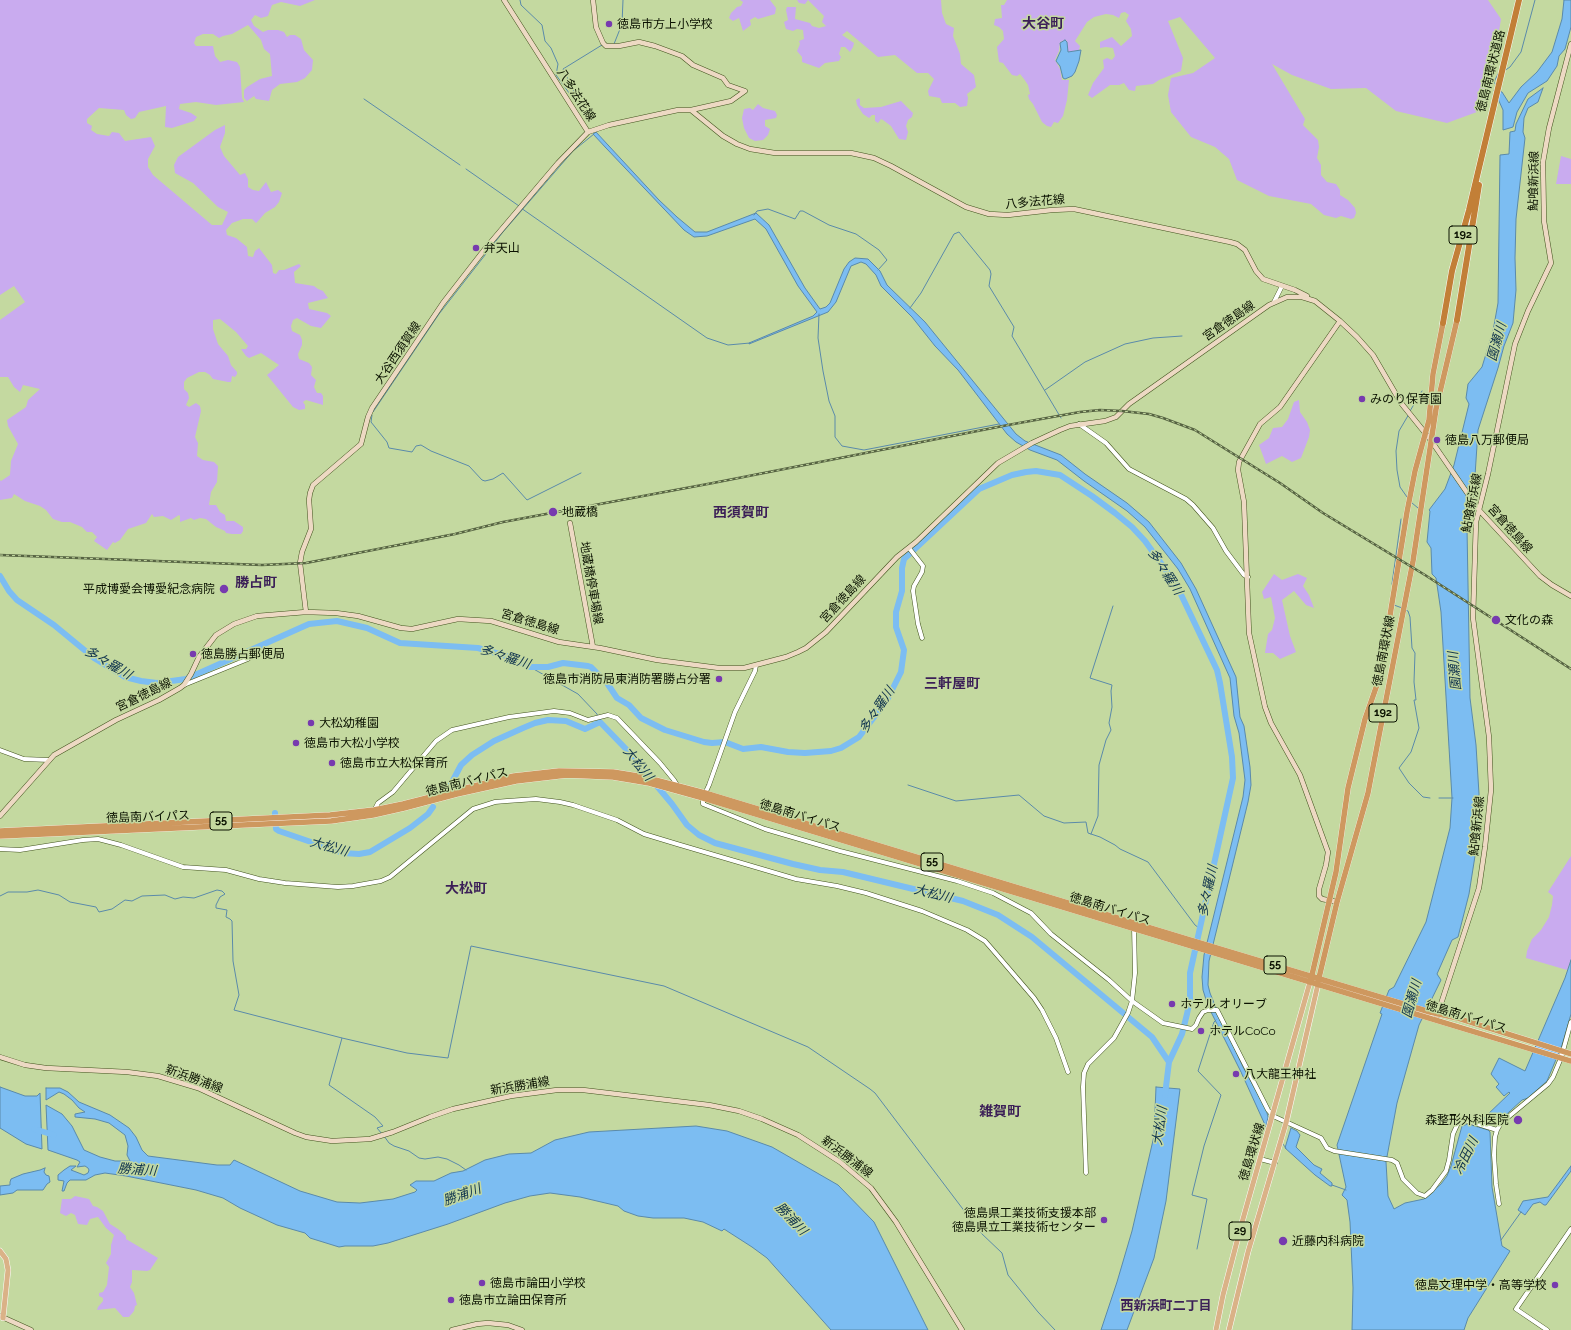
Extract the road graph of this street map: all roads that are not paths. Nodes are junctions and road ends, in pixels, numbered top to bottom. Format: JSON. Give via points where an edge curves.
{"nodes":[{"id":1,"x":504,"y":0,"type":"edge"},
{"id":2,"x":593,"y":0,"type":"edge"},
{"id":3,"x":1516,"y":0,"type":"edge"},
{"id":4,"x":1521,"y":0,"type":"edge"},
{"id":5,"x":1510,"y":38,"type":"junction"},
{"id":6,"x":1571,"y":44,"type":"edge"},
{"id":7,"x":1506,"y":59,"type":"junction"},
{"id":8,"x":691,"y":110,"type":"junction"},
{"id":9,"x":588,"y":132,"type":"junction"},
{"id":10,"x":1484,"y":147,"type":"junction"},
{"id":11,"x":1282,"y":286,"type":"junction"},
{"id":12,"x":1307,"y":298,"type":"junction"},
{"id":13,"x":1274,"y":302,"type":"junction"},
{"id":14,"x":1457,"y":320,"type":"joint"},
{"id":15,"x":1340,"y":321,"type":"junction"},
{"id":16,"x":1443,"y":323,"type":"joint"},
{"id":17,"x":1079,"y":424,"type":"junction"},
{"id":18,"x":1425,"y":434,"type":"junction"},
{"id":19,"x":1430,"y":439,"type":"junction"},
{"id":20,"x":1478,"y":508,"type":"junction"},
{"id":21,"x":570,"y":523,"type":"dead end"},
{"id":22,"x":909,"y":549,"type":"junction"},
{"id":23,"x":1248,"y":577,"type":"junction"},
{"id":24,"x":1571,"y":596,"type":"edge"},
{"id":25,"x":306,"y":612,"type":"junction"},
{"id":26,"x":922,"y":638,"type":"dead end"},
{"id":27,"x":593,"y":647,"type":"junction"},
{"id":28,"x":248,"y":659,"type":"dead end"},
{"id":29,"x":756,"y":665,"type":"junction"},
{"id":30,"x":185,"y":684,"type":"junction"},
{"id":31,"x":0,"y":750,"type":"edge"},
{"id":32,"x":49,"y":760,"type":"junction"},
{"id":33,"x":634,"y":778,"type":"junction"},
{"id":34,"x":675,"y":785,"type":"junction"},
{"id":35,"x":704,"y":795,"type":"junction"},
{"id":36,"x":373,"y":813,"type":"junction"},
{"id":37,"x":0,"y":816,"type":"edge"},
{"id":38,"x":0,"y":831,"type":"edge"},
{"id":39,"x":0,"y":836,"type":"edge"},
{"id":40,"x":0,"y":849,"type":"edge"},
{"id":41,"x":1329,"y":901,"type":"junction"},
{"id":42,"x":1337,"y":902,"type":"junction"},
{"id":43,"x":1134,"y":925,"type":"junction"},
{"id":44,"x":1311,"y":979,"type":"junction"},
{"id":45,"x":1318,"y":981,"type":"junction"},
{"id":46,"x":1132,"y":1002,"type":"junction"},
{"id":47,"x":1429,"y":1014,"type":"junction"},
{"id":48,"x":1438,"y":1014,"type":"junction"},
{"id":49,"x":1436,"y":1020,"type":"junction"},
{"id":50,"x":1571,"y":1022,"type":"edge"},
{"id":51,"x":1534,"y":1046,"type":"junction"},
{"id":52,"x":1561,"y":1054,"type":"junction"},
{"id":53,"x":1571,"y":1054,"type":"edge"},
{"id":54,"x":0,"y":1057,"type":"edge"},
{"id":55,"x":1571,"y":1060,"type":"edge"},
{"id":56,"x":1068,"y":1072,"type":"dead end"},
{"id":57,"x":1273,"y":1116,"type":"junction"},
{"id":58,"x":1286,"y":1123,"type":"junction"},
{"id":59,"x":1497,"y":1130,"type":"junction"},
{"id":60,"x":1260,"y":1159,"type":"junction"},
{"id":61,"x":1275,"y":1163,"type":"junction"},
{"id":62,"x":1086,"y":1173,"type":"dead end"},
{"id":63,"x":1499,"y":1204,"type":"dead end"},
{"id":64,"x":1571,"y":1229,"type":"edge"},
{"id":65,"x":0,"y":1251,"type":"edge"},
{"id":66,"x":2,"y":1317,"type":"edge"},
{"id":67,"x":31,"y":1330,"type":"edge"},
{"id":68,"x":452,"y":1330,"type":"edge"},
{"id":69,"x":522,"y":1330,"type":"edge"},
{"id":70,"x":962,"y":1330,"type":"edge"},
{"id":71,"x":1216,"y":1330,"type":"edge"},
{"id":72,"x":1229,"y":1330,"type":"edge"},
{"id":73,"x":1547,"y":1330,"type":"edge"}],
"edges":[{"from":1,"to":9,"type":"main road","name":"八多法花線"},
{"from":2,"to":8,"type":"main road","name":"八多法花線","via":[[596,27],[606,46],[639,42],[655,46],[676,53],[693,65],[723,78],[728,85],[745,91],[730,101]]},
{"from":3,"to":5,"type":"highway"},
{"from":4,"to":5,"type":"highway","name":"徳島南環状道路","number":"192"},
{"from":4,"to":7,"type":"highway","name":"徳島南環状道路","number":"192"},
{"from":5,"to":7,"type":"highway","name":"徳島南環状道路","number":"192"},
{"from":6,"to":20,"type":"main road","name":"鮎喰新浜線","via":[[1548,128],[1543,162],[1544,221],[1551,263],[1515,344]]},
{"from":7,"to":10,"type":"highway","name":"徳島南環状道路","number":"192"},
{"from":8,"to":9,"type":"main road","name":"八多法花線","via":[[678,110]]},
{"from":8,"to":11,"type":"main road","name":"八多法花線","via":[[723,136],[750,149],[863,155],[891,166],[966,207],[989,214],[1008,215],[1074,209],[1237,244],[1245,250],[1261,277]]},
{"from":9,"to":25,"type":"main road","name":"大谷西須賀線","via":[[493,239],[443,304],[372,408],[361,444],[313,485],[309,500],[311,529],[300,563]]},
{"from":10,"to":14,"type":"highway","number":"192"},
{"from":10,"to":16,"type":"highway","number":"192","via":[[1452,271]]},
{"from":11,"to":12,"type":"main road","name":"八多法花線","via":[[1295,290]]},
{"from":11,"to":13,"type":"street"},
{"from":12,"to":13,"type":"main road","name":"宮倉徳島線","via":[[1288,297]]},
{"from":12,"to":15,"type":"main road","name":"宮倉徳島線","via":[[1320,304]]},
{"from":13,"to":17,"type":"main road","name":"宮倉徳島線","via":[[1129,404],[1116,417]]},
{"from":14,"to":19,"type":"highway","name":"徳島南環状線","number":"192"},
{"from":15,"to":18,"type":"main road","name":"宮倉徳島線","via":[[1373,355],[1395,394]]},
{"from":15,"to":23,"type":"main road","via":[[1280,407],[1260,424],[1238,466],[1244,502]]},
{"from":16,"to":18,"type":"highway","name":"徳島南環状線","number":"192"},
{"from":17,"to":22,"type":"main road","name":"宮倉徳島線","via":[[1032,443],[998,463]]},
{"from":17,"to":23,"type":"street","via":[[1106,443],[1129,469],[1194,505],[1213,528],[1230,557]]},
{"from":18,"to":19,"type":"main road","name":"宮倉徳島線"},
{"from":18,"to":41,"type":"highway","name":"徳島南環状線","number":"192","via":[[1407,512],[1379,679],[1365,719],[1348,788],[1340,853]]},
{"from":19,"to":20,"type":"main road","name":"宮倉徳島線"},
{"from":19,"to":42,"type":"highway","name":"徳島南環状線","number":"192","via":[[1413,561],[1368,793]]},
{"from":20,"to":24,"type":"main road","name":"宮倉徳島線","via":[[1540,576]]},
{"from":20,"to":48,"type":"main road","name":"鮎喰新浜線","via":[[1473,618],[1489,737],[1491,790],[1479,888]]},
{"from":21,"to":27,"type":"main road","name":"地蔵橋停車場線"},
{"from":22,"to":26,"type":"street","via":[[923,566],[913,591]]},
{"from":22,"to":29,"type":"main road","name":"宮倉徳島線","via":[[897,557],[818,639],[798,652]]},
{"from":23,"to":41,"type":"main road","via":[[1250,641],[1265,707],[1300,775],[1326,846],[1328,857],[1318,893],[1322,899]]},
{"from":25,"to":27,"type":"main road","name":"宮倉徳島線","via":[[353,615],[408,629],[458,619],[491,621],[559,642]]},
{"from":25,"to":30,"type":"main road","name":"宮倉徳島線","via":[[258,616],[234,624],[216,635],[199,658]]},
{"from":27,"to":29,"type":"main road","name":"宮倉徳島線","via":[[702,667],[739,669]]},
{"from":28,"to":30,"type":"street"},
{"from":29,"to":35,"type":"street","via":[[735,712]]},
{"from":30,"to":32,"type":"main road","name":"宮倉徳島線","via":[[62,750]]},
{"from":31,"to":32,"type":"street","via":[[24,759]]},
{"from":32,"to":37,"type":"main road","name":"宮倉徳島線"},
{"from":33,"to":34,"type":"highway","name":"徳島南バイパス","number":"55"},
{"from":33,"to":35,"type":"highway","name":"徳島南バイパス","number":"55"},
{"from":33,"to":36,"type":"highway","name":"徳島南バイパス","number":"55","via":[[613,772],[578,770],[529,774],[488,782]]},
{"from":34,"to":35,"type":"highway","name":"徳島南バイパス","number":"55"},
{"from":34,"to":36,"type":"street","via":[[660,763],[612,716],[588,720],[570,713],[554,711],[509,717],[452,730],[436,741],[393,792],[378,803]]},
{"from":35,"to":43,"type":"highway","name":"徳島南バイパス","number":"55"},
{"from":35,"to":46,"type":"street","via":[[703,804],[765,829],[840,851],[957,880],[993,893],[1031,912],[1046,930],[1109,980]]},
{"from":36,"to":38,"type":"highway","name":"徳島南バイパス","number":"55"},
{"from":36,"to":39,"type":"highway","name":"徳島南バイパス","number":"55","via":[[311,822]]},
{"from":40,"to":56,"type":"street","via":[[20,850],[98,839],[183,867],[226,870],[285,883],[352,886],[381,882],[390,877],[473,809],[495,802],[515,800],[560,802],[618,820],[644,834],[677,844],[796,879],[874,895],[967,930],[992,948],[1034,998],[1056,1038]]},
{"from":41,"to":42,"type":"main road"},
{"from":41,"to":44,"type":"highway","name":"徳島南環状線","number":"192"},
{"from":42,"to":45,"type":"highway","name":"徳島南環状線","number":"192"},
{"from":43,"to":44,"type":"highway","name":"徳島南バイパス","number":"55"},
{"from":43,"to":46,"type":"street","via":[[1135,973]]},
{"from":44,"to":45,"type":"highway","name":"徳島南バイパス","number":"55"},
{"from":44,"to":57,"type":"main road","name":"徳島環状線","number":"29"},
{"from":45,"to":47,"type":"highway","name":"徳島南バイパス","number":"55"},
{"from":45,"to":58,"type":"main road","name":"徳島環状線","number":"29"},
{"from":46,"to":57,"type":"street","via":[[1158,1020],[1188,1029],[1194,1028],[1201,1014],[1208,1010],[1219,1011]]},
{"from":46,"to":62,"type":"street","via":[[1118,1031],[1088,1064],[1084,1073]]},
{"from":47,"to":48,"type":"highway","name":"徳島南バイパス","number":"55"},
{"from":47,"to":49,"type":"highway","name":"徳島南バイパス","number":"55"},
{"from":48,"to":49,"type":"main road","name":"鮎喰新浜線"},
{"from":48,"to":51,"type":"highway","name":"徳島南バイパス","number":"55","via":[[1457,1018]]},
{"from":49,"to":51,"type":"highway","name":"徳島南バイパス","number":"55"},
{"from":50,"to":52,"type":"street"},
{"from":51,"to":52,"type":"highway","name":"徳島南バイパス","number":"55"},
{"from":52,"to":53,"type":"highway","name":"徳島南バイパス","number":"55"},
{"from":52,"to":55,"type":"highway","name":"徳島南バイパス","number":"55"},
{"from":52,"to":59,"type":"street","via":[[1548,1084],[1504,1120]]},
{"from":54,"to":70,"type":"main road","name":"新浜勝浦線","via":[[46,1068],[158,1076],[204,1091],[295,1133],[332,1141],[370,1139],[430,1116],[471,1104],[557,1090],[583,1090],[709,1105],[762,1118],[798,1135],[840,1162],[871,1188],[896,1222]]},
{"from":57,"to":58,"type":"street"},
{"from":57,"to":60,"type":"main road","name":"徳島環状線","number":"29"},
{"from":58,"to":59,"type":"street","via":[[1321,1138],[1327,1148],[1336,1152],[1392,1160],[1397,1163],[1402,1179],[1414,1191],[1425,1196],[1440,1182],[1446,1171],[1453,1134],[1458,1123],[1468,1121]]},
{"from":58,"to":61,"type":"main road","name":"徳島環状線","number":"29"},
{"from":59,"to":63,"type":"street","via":[[1494,1155]]},
{"from":60,"to":61,"type":"street"},
{"from":60,"to":71,"type":"main road","name":"徳島環状線","number":"29"},
{"from":61,"to":72,"type":"main road","name":"徳島環状線","number":"29","via":[[1248,1252]]},
{"from":64,"to":73,"type":"street","via":[[1516,1309]]},
{"from":65,"to":66,"type":"main road","via":[[6,1259],[8,1270]]},
{"from":66,"to":67,"type":"main road"},
{"from":68,"to":69,"type":"main road","via":[[472,1324],[488,1323],[508,1325]]}]}
